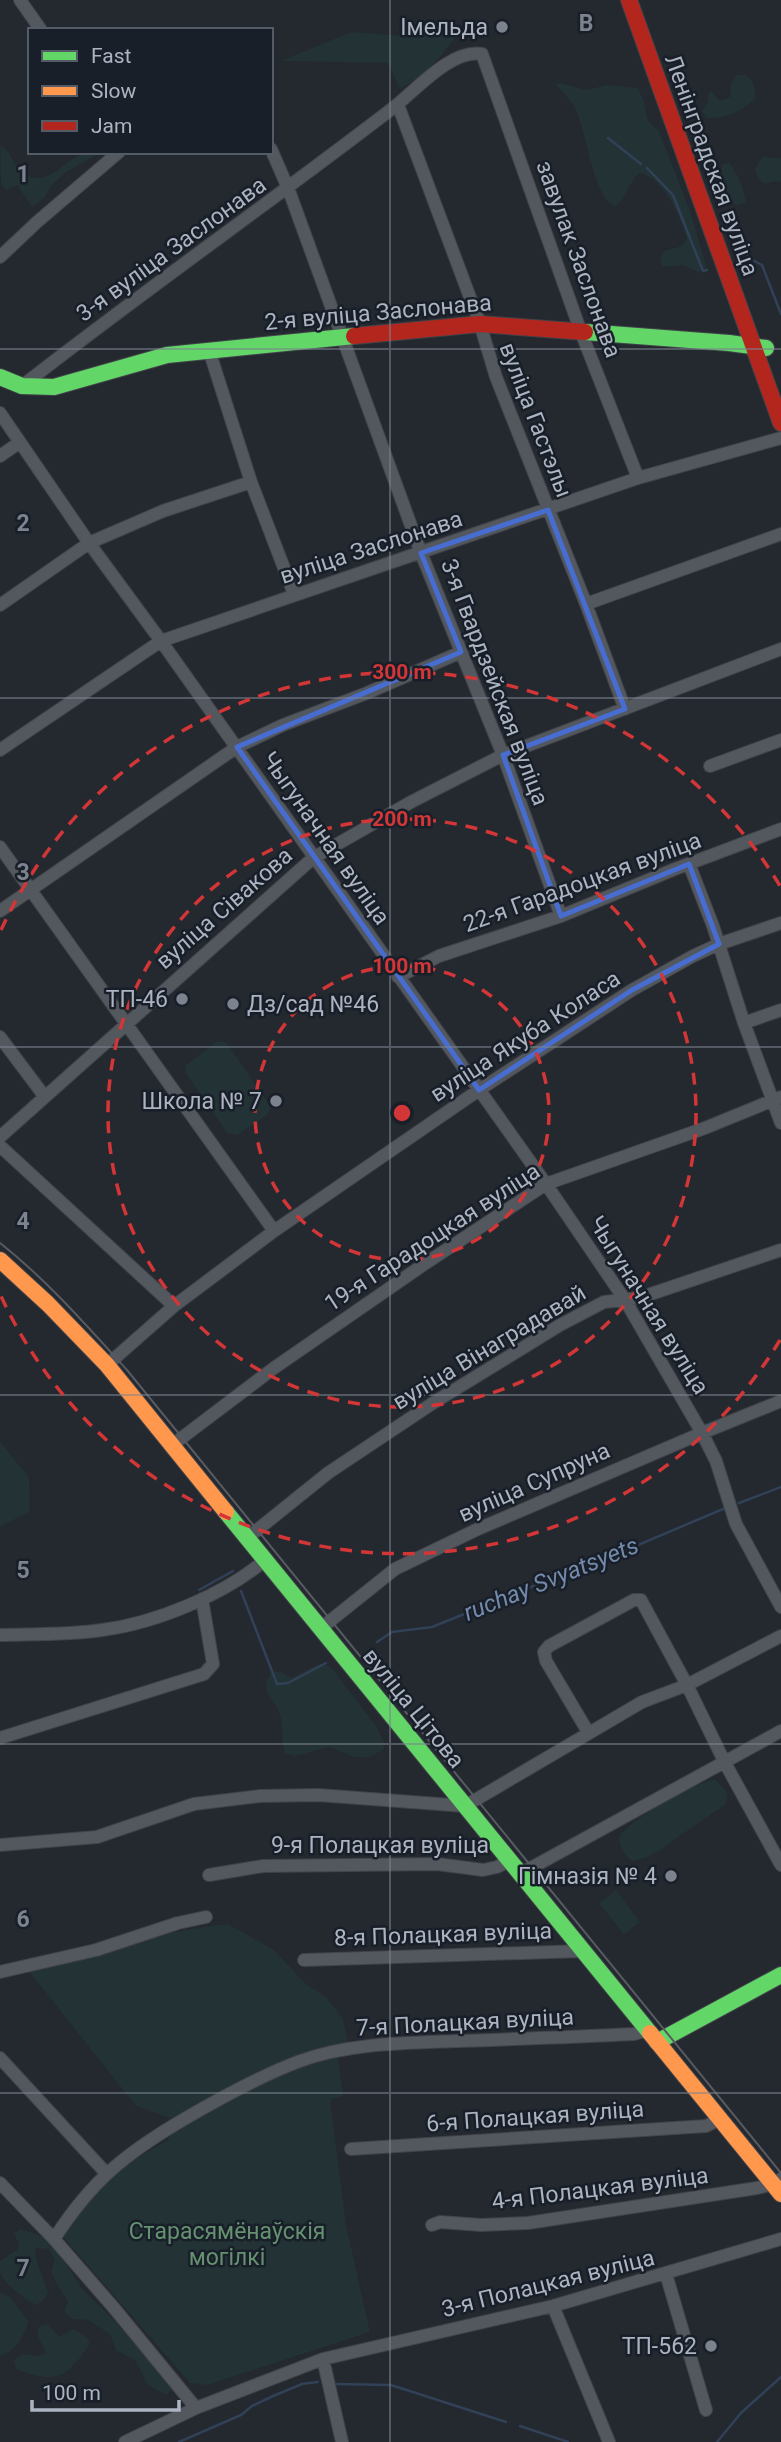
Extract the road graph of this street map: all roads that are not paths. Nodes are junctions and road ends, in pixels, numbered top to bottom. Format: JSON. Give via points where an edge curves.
{"nodes":[{"id":1,"x":20,"y":0,"type":"edge"},
{"id":2,"x":629,"y":0,"type":"edge"},
{"id":3,"x":640,"y":0,"type":"edge"},
{"id":4,"x":643,"y":27,"type":"junction"},
{"id":5,"x":40,"y":28,"type":"edge"},
{"id":6,"x":482,"y":54,"type":"joint"},
{"id":7,"x":398,"y":105,"type":"junction"},
{"id":8,"x":117,"y":154,"type":"edge"},
{"id":9,"x":273,"y":154,"type":"edge"},
{"id":10,"x":288,"y":188,"type":"junction"},
{"id":11,"x":0,"y":257,"type":"edge"},
{"id":12,"x":480,"y":324,"type":"junction"},
{"id":13,"x":581,"y":332,"type":"junction"},
{"id":14,"x":342,"y":337,"type":"junction"},
{"id":15,"x":760,"y":348,"type":"junction"},
{"id":16,"x":209,"y":350,"type":"junction"},
{"id":17,"x":0,"y":377,"type":"edge"},
{"id":18,"x":22,"y":386,"type":"junction"},
{"id":19,"x":781,"y":390,"type":"edge"},
{"id":20,"x":0,"y":413,"type":"edge"},
{"id":21,"x":781,"y":423,"type":"edge"},
{"id":22,"x":781,"y":438,"type":"edge"},
{"id":23,"x":20,"y":442,"type":"junction"},
{"id":24,"x":0,"y":456,"type":"edge"},
{"id":25,"x":638,"y":478,"type":"junction"},
{"id":26,"x":251,"y":482,"type":"junction"},
{"id":27,"x":548,"y":510,"type":"junction"},
{"id":28,"x":781,"y":534,"type":"edge"},
{"id":29,"x":89,"y":543,"type":"junction"},
{"id":30,"x":421,"y":553,"type":"junction"},
{"id":31,"x":295,"y":594,"type":"junction"},
{"id":32,"x":586,"y":604,"type":"junction"},
{"id":33,"x":0,"y":605,"type":"edge"},
{"id":34,"x":161,"y":641,"type":"junction"},
{"id":35,"x":781,"y":649,"type":"edge"},
{"id":36,"x":461,"y":652,"type":"junction"},
{"id":37,"x":625,"y":709,"type":"junction"},
{"id":38,"x":781,"y":740,"type":"edge"},
{"id":39,"x":237,"y":747,"type":"junction"},
{"id":40,"x":0,"y":750,"type":"edge"},
{"id":41,"x":503,"y":755,"type":"junction"},
{"id":42,"x":710,"y":766,"type":"dead end"},
{"id":43,"x":781,"y":829,"type":"edge"},
{"id":44,"x":0,"y":847,"type":"edge"},
{"id":45,"x":313,"y":858,"type":"junction"},
{"id":46,"x":689,"y":864,"type":"junction"},
{"id":47,"x":29,"y":889,"type":"junction"},
{"id":48,"x":0,"y":911,"type":"edge"},
{"id":49,"x":561,"y":916,"type":"junction"},
{"id":50,"x":781,"y":923,"type":"edge"},
{"id":51,"x":719,"y":944,"type":"junction"},
{"id":52,"x":398,"y":977,"type":"junction"},
{"id":53,"x":781,"y":1010,"type":"edge"},
{"id":54,"x":127,"y":1023,"type":"junction"},
{"id":55,"x":744,"y":1023,"type":"junction"},
{"id":56,"x":0,"y":1037,"type":"edge"},
{"id":57,"x":478,"y":1090,"type":"junction"},
{"id":58,"x":45,"y":1097,"type":"junction"},
{"id":59,"x":777,"y":1098,"type":"edge"},
{"id":60,"x":781,"y":1123,"type":"edge"},
{"id":61,"x":0,"y":1137,"type":"edge"},
{"id":62,"x":0,"y":1146,"type":"edge"},
{"id":63,"x":547,"y":1184,"type":"junction"},
{"id":64,"x":274,"y":1231,"type":"junction"},
{"id":65,"x":781,"y":1250,"type":"edge"},
{"id":66,"x":0,"y":1260,"type":"edge"},
{"id":67,"x":625,"y":1300,"type":"junction"},
{"id":68,"x":174,"y":1306,"type":"junction"},
{"id":69,"x":107,"y":1365,"type":"junction"},
{"id":70,"x":781,"y":1401,"type":"edge"},
{"id":71,"x":702,"y":1433,"type":"junction"},
{"id":72,"x":171,"y":1446,"type":"junction"},
{"id":73,"x":246,"y":1539,"type":"junction"},
{"id":74,"x":264,"y":1561,"type":"junction"},
{"id":75,"x":202,"y":1599,"type":"junction"},
{"id":76,"x":781,"y":1607,"type":"edge"},
{"id":77,"x":320,"y":1629,"type":"junction"},
{"id":78,"x":0,"y":1635,"type":"edge"},
{"id":79,"x":781,"y":1636,"type":"edge"},
{"id":80,"x":687,"y":1685,"type":"junction"},
{"id":81,"x":781,"y":1731,"type":"edge"},
{"id":82,"x":588,"y":1732,"type":"junction"},
{"id":83,"x":0,"y":1738,"type":"edge"},
{"id":84,"x":725,"y":1763,"type":"junction"},
{"id":85,"x":465,"y":1806,"type":"junction"},
{"id":86,"x":0,"y":1844,"type":"edge"},
{"id":87,"x":509,"y":1861,"type":"junction"},
{"id":88,"x":781,"y":1865,"type":"edge"},
{"id":89,"x":520,"y":1874,"type":"junction"},
{"id":90,"x":209,"y":1875,"type":"dead end"},
{"id":91,"x":206,"y":1917,"type":"dead end"},
{"id":92,"x":582,"y":1951,"type":"junction"},
{"id":93,"x":304,"y":1960,"type":"dead end"},
{"id":94,"x":0,"y":1972,"type":"edge"},
{"id":95,"x":781,"y":1975,"type":"edge"},
{"id":96,"x":653,"y":2036,"type":"junction"},
{"id":97,"x":0,"y":2058,"type":"edge"},
{"id":98,"x":720,"y":2119,"type":"junction"},
{"id":99,"x":351,"y":2149,"type":"dead end"},
{"id":100,"x":106,"y":2173,"type":"junction"},
{"id":101,"x":0,"y":2183,"type":"edge"},
{"id":102,"x":778,"y":2186,"type":"edge"},
{"id":103,"x":432,"y":2225,"type":"dead end"},
{"id":104,"x":781,"y":2238,"type":"edge"},
{"id":105,"x":54,"y":2239,"type":"junction"},
{"id":106,"x":666,"y":2274,"type":"junction"},
{"id":107,"x":553,"y":2306,"type":"junction"},
{"id":108,"x":323,"y":2359,"type":"junction"},
{"id":109,"x":196,"y":2408,"type":"junction"},
{"id":110,"x":706,"y":2410,"type":"dead end"},
{"id":111,"x":125,"y":2442,"type":"edge"},
{"id":112,"x":342,"y":2442,"type":"edge"},
{"id":113,"x":609,"y":2442,"type":"edge"}],
"edges":[{"from":1,"to":5,"type":"street"},
{"from":2,"to":4,"type":"main road","name":"Ленінградская вуліца"},
{"from":3,"to":4,"type":"main road","name":"Ленінградская вуліца"},
{"from":4,"to":15,"type":"main road","name":"Ленінградская вуліца"},
{"from":6,"to":7,"type":"street","name":"3-я вуліца Заслонава","via":[[463,55],[446,64]]},
{"from":6,"to":13,"type":"street","name":"завулак Заслонава"},
{"from":7,"to":10,"type":"street","name":"3-я вуліца Заслонава"},
{"from":7,"to":12,"type":"street","name":"вуліца Гастэлы"},
{"from":8,"to":11,"type":"street"},
{"from":9,"to":10,"type":"street","name":"3-я Гвардзейская вуліца"},
{"from":10,"to":14,"type":"street","name":"3-я Гвардзейская вуліца"},
{"from":10,"to":18,"type":"street","name":"3-я вуліца Заслонава"},
{"from":12,"to":13,"type":"main road","name":"2-я вуліца Заслонава"},
{"from":12,"to":14,"type":"main road","name":"2-я вуліца Заслонава"},
{"from":12,"to":27,"type":"street","name":"вуліца Гастэлы"},
{"from":13,"to":15,"type":"main road","name":"2-я вуліца Заслонава"},
{"from":13,"to":25,"type":"street","name":"завулак Заслонава"},
{"from":14,"to":16,"type":"main road","name":"2-я вуліца Заслонава"},
{"from":14,"to":30,"type":"street","name":"3-я Гвардзейская вуліца"},
{"from":15,"to":19,"type":"main road","name":"Ленінградская вуліца"},
{"from":15,"to":21,"type":"main road","name":"Ленінградская вуліца"},
{"from":16,"to":18,"type":"main road","name":"2-я вуліца Заслонава","via":[[167,355],[54,387]]},
{"from":16,"to":26,"type":"street"},
{"from":17,"to":18,"type":"main road","name":"2-я вуліца Заслонава"},
{"from":20,"to":23,"type":"street","name":"Чыгуначная вуліца"},
{"from":22,"to":25,"type":"street","name":"вуліца Заслонава"},
{"from":23,"to":24,"type":"street"},
{"from":23,"to":29,"type":"street","name":"Чыгуначная вуліца"},
{"from":25,"to":27,"type":"street","name":"вуліца Заслонава"},
{"from":26,"to":29,"type":"street","via":[[163,511]]},
{"from":26,"to":31,"type":"street"},
{"from":27,"to":30,"type":"street","name":"вуліца Заслонава"},
{"from":27,"to":32,"type":"street","name":"вуліца Гастэлы"},
{"from":28,"to":32,"type":"street"},
{"from":29,"to":33,"type":"street"},
{"from":29,"to":34,"type":"street","name":"Чыгуначная вуліца"},
{"from":30,"to":31,"type":"street","name":"вуліца Заслонава"},
{"from":30,"to":36,"type":"street","name":"3-я Гвардзейская вуліца"},
{"from":31,"to":34,"type":"street","name":"вуліца Заслонава"},
{"from":32,"to":37,"type":"street","name":"вуліца Гастэлы"},
{"from":34,"to":39,"type":"street","name":"Чыгуначная вуліца"},
{"from":34,"to":40,"type":"street","name":"вуліца Заслонава"},
{"from":35,"to":37,"type":"street","name":"вуліца Сівакова"},
{"from":36,"to":39,"type":"street"},
{"from":36,"to":41,"type":"street","name":"3-я Гвардзейская вуліца"},
{"from":37,"to":41,"type":"street","name":"вуліца Сівакова"},
{"from":38,"to":42,"type":"street"},
{"from":39,"to":45,"type":"street","name":"Чыгуначная вуліца"},
{"from":39,"to":47,"type":"street"},
{"from":41,"to":45,"type":"street","name":"вуліца Сівакова"},
{"from":41,"to":49,"type":"street","name":"3-я Гвардзейская вуліца"},
{"from":43,"to":46,"type":"street","name":"22-я Гарадоцкая вуліца"},
{"from":44,"to":47,"type":"street"},
{"from":45,"to":52,"type":"street","name":"Чыгуначная вуліца"},
{"from":45,"to":54,"type":"street","name":"вуліца Сівакова"},
{"from":46,"to":49,"type":"street","name":"22-я Гарадоцкая вуліца"},
{"from":46,"to":51,"type":"street"},
{"from":47,"to":48,"type":"street"},
{"from":47,"to":54,"type":"street"},
{"from":49,"to":52,"type":"street","name":"22-я Гарадоцкая вуліца","via":[[439,956]]},
{"from":50,"to":51,"type":"street","name":"вуліца Якуба Коласа"},
{"from":51,"to":55,"type":"street"},
{"from":51,"to":57,"type":"street","name":"вуліца Якуба Коласа","via":[[632,990]]},
{"from":52,"to":57,"type":"street","name":"Чыгуначная вуліца"},
{"from":53,"to":55,"type":"street"},
{"from":54,"to":58,"type":"street","name":"вуліца Сівакова"},
{"from":54,"to":64,"type":"street"},
{"from":55,"to":59,"type":"street"},
{"from":56,"to":58,"type":"street"},
{"from":57,"to":63,"type":"street","name":"Чыгуначная вуліца"},
{"from":57,"to":64,"type":"street","name":"вуліца Якуба Коласа"},
{"from":58,"to":61,"type":"street","name":"вуліца Сівакова"},
{"from":59,"to":60,"type":"street"},
{"from":59,"to":63,"type":"street","name":"19-я Гарадоцкая вуліца"},
{"from":62,"to":68,"type":"street"},
{"from":63,"to":67,"type":"street","name":"Чыгуначная вуліца"},
{"from":63,"to":72,"type":"street","name":"19-я Гарадоцкая вуліца","via":[[274,1368]]},
{"from":64,"to":68,"type":"street","name":"вуліца Якуба Коласа"},
{"from":65,"to":67,"type":"street","name":"вуліца Вінаградавай"},
{"from":66,"to":69,"type":"main road","name":"вуліца Цітова"},
{"from":67,"to":71,"type":"street","name":"Чыгуначная вуліца"},
{"from":67,"to":73,"type":"street","name":"вуліца Вінаградавай","via":[[604,1302],[560,1325],[433,1403],[328,1473]]},
{"from":68,"to":69,"type":"street","name":"вуліца Якуба Коласа"},
{"from":69,"to":72,"type":"main road","name":"вуліца Цітова"},
{"from":70,"to":71,"type":"street","name":"вуліца Супруна"},
{"from":71,"to":76,"type":"street","name":"Чыгуначная вуліца","via":[[736,1524]]},
{"from":71,"to":77,"type":"street","name":"вуліца Супруна","via":[[395,1569]]},
{"from":72,"to":73,"type":"main road","name":"вуліца Цітова"},
{"from":73,"to":74,"type":"main road","name":"вуліца Цітова"},
{"from":74,"to":75,"type":"street"},
{"from":74,"to":77,"type":"main road","name":"вуліца Цітова"},
{"from":75,"to":78,"type":"street","via":[[156,1618],[102,1631]]},
{"from":75,"to":83,"type":"street","via":[[213,1664],[204,1674]]},
{"from":77,"to":85,"type":"main road","name":"вуліца Цітова"},
{"from":79,"to":80,"type":"street"},
{"from":80,"to":82,"type":"street","via":[[642,1702]]},
{"from":80,"to":82,"type":"street","via":[[641,1600],[634,1600],[544,1652]]},
{"from":80,"to":84,"type":"street"},
{"from":81,"to":84,"type":"street"},
{"from":82,"to":85,"type":"street"},
{"from":84,"to":88,"type":"street"},
{"from":84,"to":89,"type":"street"},
{"from":85,"to":86,"type":"street","via":[[318,1795],[260,1796],[194,1804],[97,1837]]},
{"from":85,"to":87,"type":"main road","name":"вуліца Цітова"},
{"from":87,"to":89,"type":"main road","name":"вуліца Цітова"},
{"from":87,"to":90,"type":"street","name":"9-я Полацкая вуліца","via":[[483,1870],[437,1864],[263,1866]]},
{"from":89,"to":92,"type":"main road","name":"вуліца Цітова"},
{"from":91,"to":94,"type":"street","via":[[96,1950]]},
{"from":92,"to":93,"type":"street","name":"8-я Полацкая вуліца"},
{"from":92,"to":96,"type":"main road","name":"вуліца Цітова"},
{"from":95,"to":96,"type":"main road"},
{"from":96,"to":98,"type":"main road","name":"вуліца Цітова"},
{"from":96,"to":100,"type":"street","name":"7-я Полацкая вуліца","via":[[396,2043],[302,2060],[210,2104]]},
{"from":97,"to":100,"type":"street"},
{"from":98,"to":99,"type":"street","name":"6-я Полацкая вуліца","via":[[706,2126]]},
{"from":98,"to":102,"type":"main road","name":"вуліца Цітова"},
{"from":100,"to":105,"type":"street","name":"7-я Полацкая вуліца","via":[[72,2210]]},
{"from":101,"to":105,"type":"street"},
{"from":102,"to":103,"type":"street","name":"4-я Полацкая вуліца","via":[[528,2223]]},
{"from":104,"to":106,"type":"street","name":"3-я Полацкая вуліца"},
{"from":105,"to":109,"type":"street"},
{"from":106,"to":107,"type":"street","name":"3-я Полацкая вуліца"},
{"from":106,"to":110,"type":"street"},
{"from":107,"to":108,"type":"street","name":"3-я Полацкая вуліца"},
{"from":107,"to":113,"type":"street"},
{"from":108,"to":109,"type":"street","name":"3-я Полацкая вуліца"},
{"from":108,"to":112,"type":"street"},
{"from":109,"to":111,"type":"street","name":"3-я Полацкая вуліца"}]}
